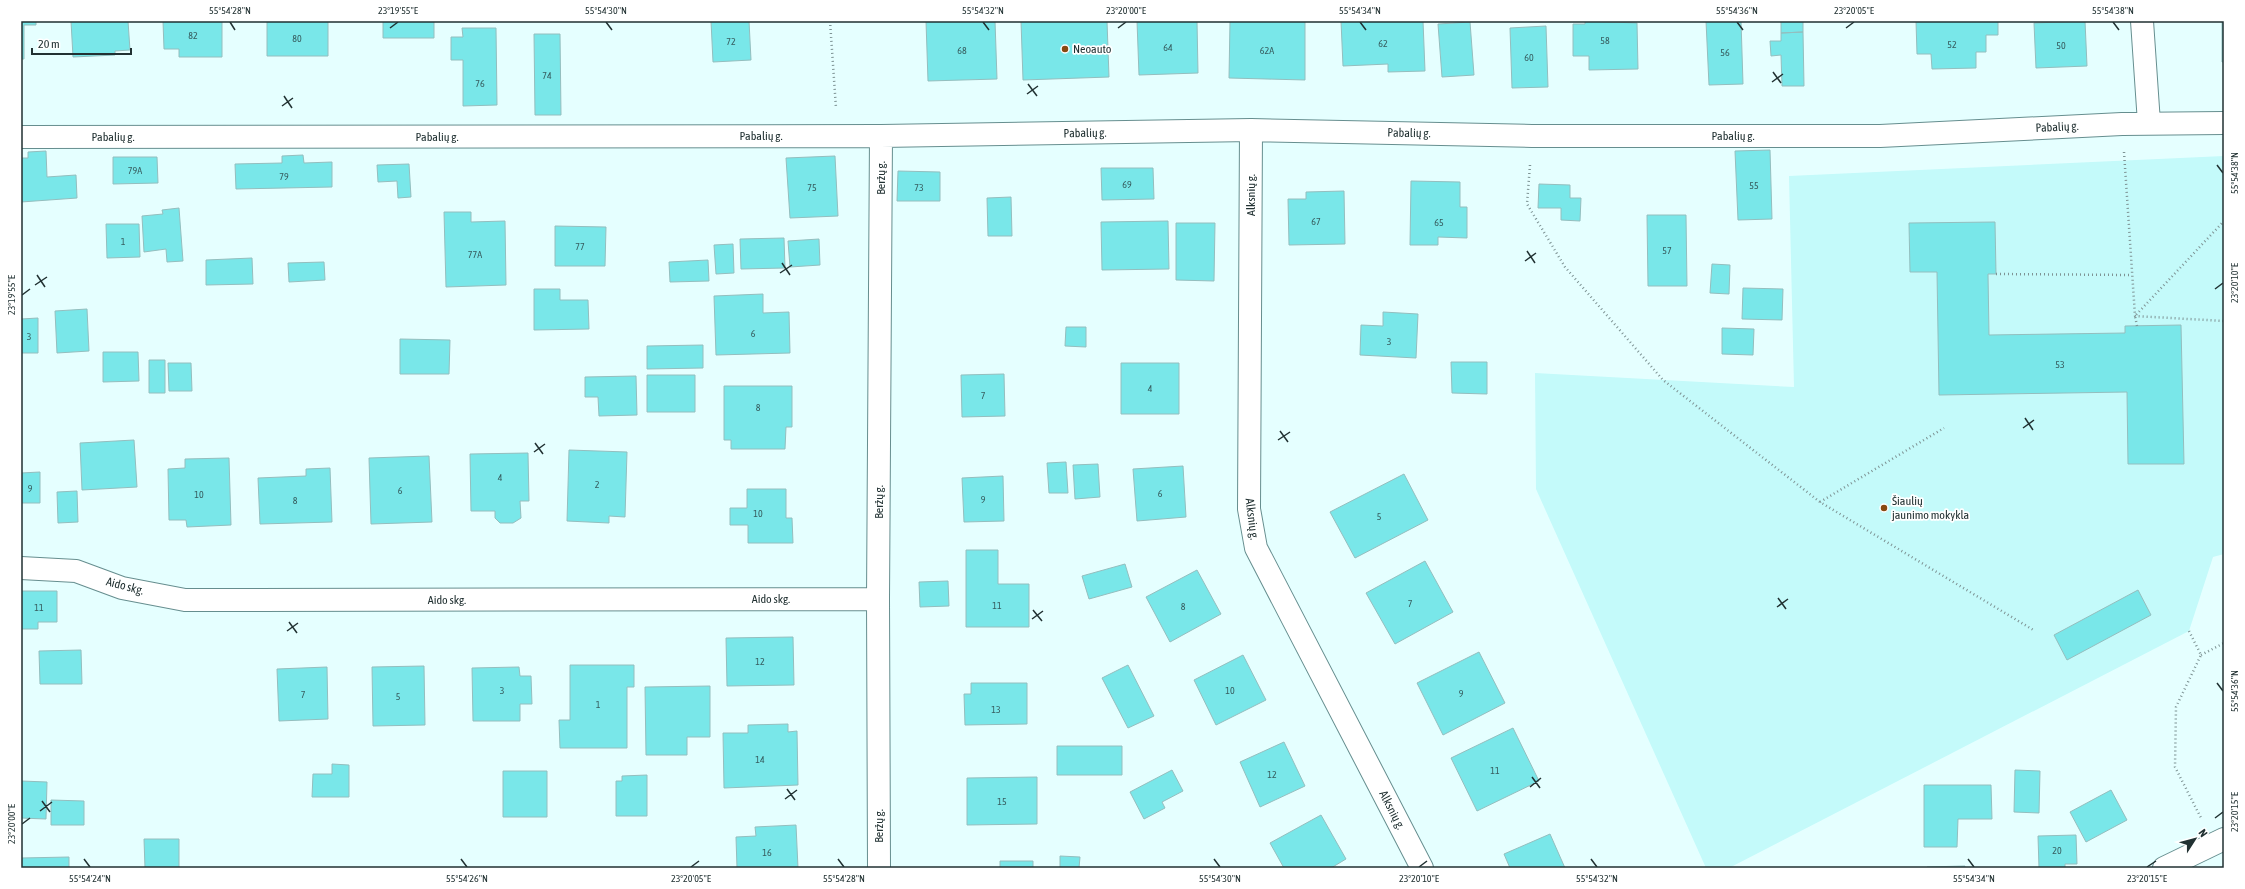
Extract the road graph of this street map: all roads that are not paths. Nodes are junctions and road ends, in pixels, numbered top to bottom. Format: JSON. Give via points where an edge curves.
{"nodes":[{"id":1,"x":2142,"y":21,"type":"edge"},
{"id":2,"x":2149,"y":123,"type":"junction"},
{"id":3,"x":2224,"y":123,"type":"edge"},
{"id":4,"x":1251,"y":130,"type":"junction"},
{"id":5,"x":881,"y":136,"type":"junction"},
{"id":6,"x":21,"y":137,"type":"edge"},
{"id":7,"x":21,"y":568,"type":"edge"},
{"id":8,"x":878,"y":599,"type":"junction"},
{"id":9,"x":2219,"y":841,"type":"edge"},
{"id":10,"x":879,"y":868,"type":"edge"},
{"id":11,"x":1422,"y":868,"type":"edge"},
{"id":12,"x":2164,"y":868,"type":"edge"}],
"edges":[{"from":1,"to":2,"type":"street"},
{"from":2,"to":3,"type":"street","name":"Pabalių g."},
{"from":2,"to":4,"type":"street","name":"Pabalių g.","via":[[1880,136],[1532,136]]},
{"from":4,"to":5,"type":"street","name":"Pabalių g."},
{"from":4,"to":11,"type":"street","name":"Alksnių g.","via":[[1249,509],[1256,548]]},
{"from":5,"to":6,"type":"street","name":"Pabalių g."},
{"from":5,"to":8,"type":"street","name":"Beržų g."},
{"from":7,"to":8,"type":"street","name":"Aido skg.","via":[[76,571],[122,588],[185,600]]},
{"from":8,"to":10,"type":"street","name":"Beržų g."},
{"from":9,"to":12,"type":"street"}]}
